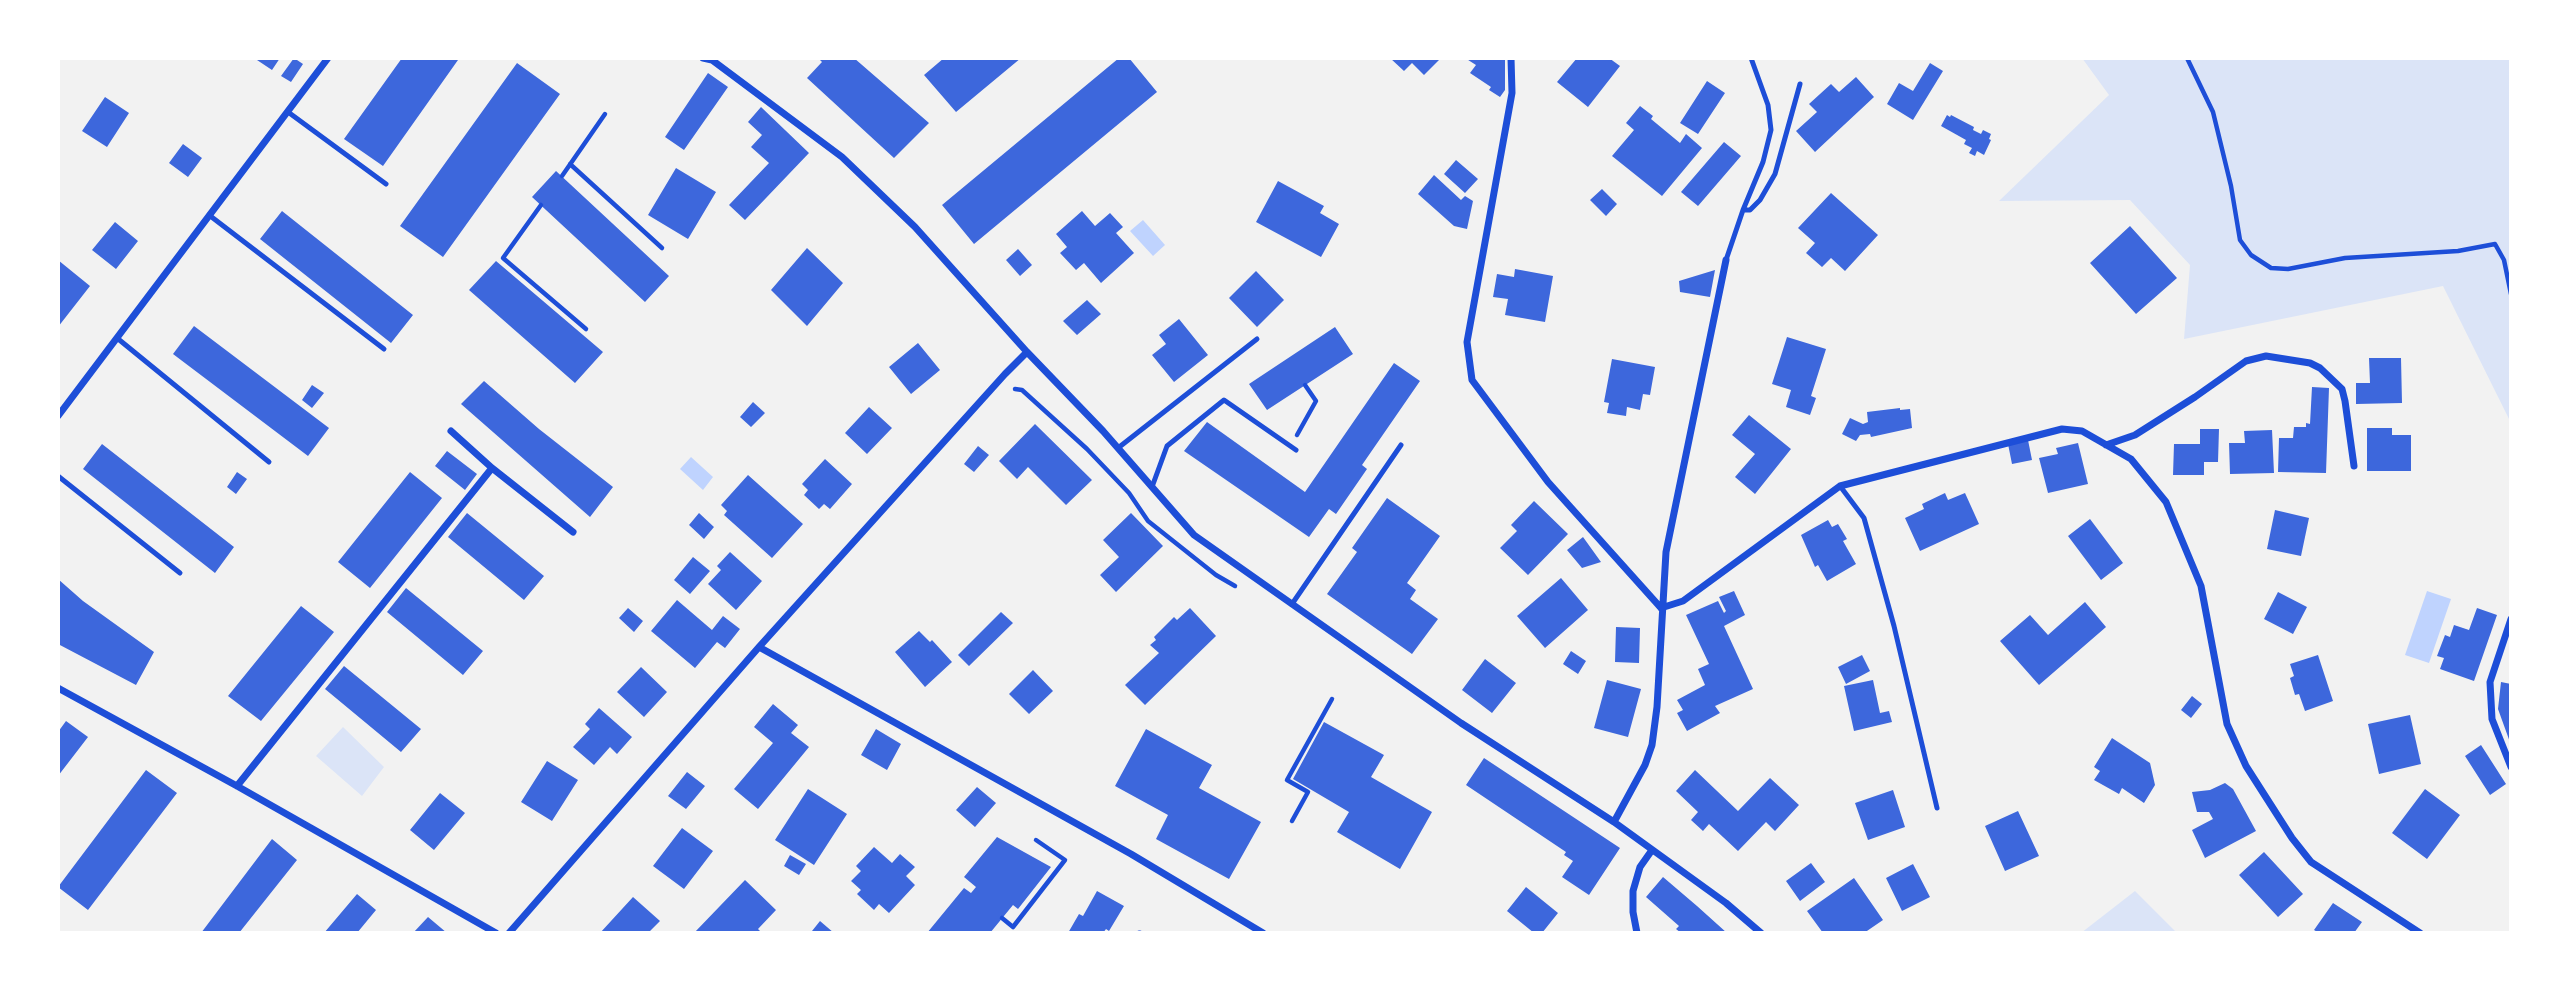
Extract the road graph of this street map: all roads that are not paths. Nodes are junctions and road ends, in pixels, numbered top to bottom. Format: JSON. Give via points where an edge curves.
{"nodes":[{"id":1,"x":328,"y":58,"type":"edge"},
{"id":2,"x":703,"y":58,"type":"edge"},
{"id":3,"x":1511,"y":58,"type":"edge"},
{"id":4,"x":1751,"y":58,"type":"edge"},
{"id":5,"x":713,"y":59,"type":"edge"},
{"id":6,"x":1800,"y":84,"type":"dead end"},
{"id":7,"x":288,"y":112,"type":"junction"},
{"id":8,"x":386,"y":184,"type":"dead end"},
{"id":9,"x":1742,"y":210,"type":"junction"},
{"id":10,"x":209,"y":215,"type":"junction"},
{"id":11,"x":1726,"y":260,"type":"joint"},
{"id":12,"x":117,"y":338,"type":"junction"},
{"id":13,"x":1257,"y":340,"type":"dead end"},
{"id":14,"x":384,"y":349,"type":"dead end"},
{"id":15,"x":1027,"y":352,"type":"junction"},
{"id":16,"x":58,"y":416,"type":"edge"},
{"id":17,"x":451,"y":431,"type":"dead end"},
{"id":18,"x":1401,"y":444,"type":"dead end"},
{"id":19,"x":2106,"y":444,"type":"junction"},
{"id":20,"x":1118,"y":448,"type":"junction"},
{"id":21,"x":1293,"y":448,"type":"road end"},
{"id":22,"x":269,"y":462,"type":"dead end"},
{"id":23,"x":2354,"y":466,"type":"dead end"},
{"id":24,"x":492,"y":468,"type":"junction"},
{"id":25,"x":58,"y":477,"type":"edge"},
{"id":26,"x":1840,"y":486,"type":"junction"},
{"id":27,"x":1152,"y":487,"type":"junction"},
{"id":28,"x":573,"y":532,"type":"dead end"},
{"id":29,"x":180,"y":573,"type":"dead end"},
{"id":30,"x":1292,"y":604,"type":"junction"},
{"id":31,"x":1661,"y":608,"type":"junction"},
{"id":32,"x":2511,"y":619,"type":"edge"},
{"id":33,"x":760,"y":647,"type":"junction"},
{"id":34,"x":58,"y":688,"type":"edge"},
{"id":35,"x":2511,"y":767,"type":"edge"},
{"id":36,"x":237,"y":786,"type":"junction"},
{"id":37,"x":1937,"y":808,"type":"dead end"},
{"id":38,"x":1614,"y":822,"type":"junction"},
{"id":39,"x":1652,"y":850,"type":"junction"},
{"id":40,"x":496,"y":933,"type":"edge"},
{"id":41,"x":509,"y":933,"type":"edge"},
{"id":42,"x":1263,"y":933,"type":"edge"},
{"id":43,"x":1637,"y":933,"type":"edge"},
{"id":44,"x":1761,"y":933,"type":"edge"},
{"id":45,"x":2420,"y":933,"type":"edge"}],
"edges":[{"from":1,"to":7,"type":"street"},
{"from":2,"to":5,"type":"street"},
{"from":3,"to":31,"type":"street","via":[[1512,93],[1468,342],[1472,380],[1548,482]]},
{"from":4,"to":9,"type":"lane","via":[[1768,105],[1771,130]]},
{"from":5,"to":15,"type":"street","via":[[842,157],[915,227]]},
{"from":6,"to":9,"type":"lane","via":[[1775,174],[1760,200]]},
{"from":7,"to":8,"type":"lane"},
{"from":7,"to":10,"type":"street"},
{"from":9,"to":11,"type":"lane"},
{"from":10,"to":12,"type":"street"},
{"from":10,"to":14,"type":"lane"},
{"from":11,"to":31,"type":"street","via":[[1666,552]]},
{"from":12,"to":16,"type":"street"},
{"from":12,"to":22,"type":"lane"},
{"from":13,"to":20,"type":"lane"},
{"from":15,"to":20,"type":"street"},
{"from":15,"to":33,"type":"street"},
{"from":17,"to":24,"type":"street"},
{"from":18,"to":30,"type":"lane"},
{"from":19,"to":23,"type":"street","via":[[2135,435],[2246,361],[2266,356],[2320,368],[2342,389]]},
{"from":19,"to":26,"type":"street","via":[[2082,431],[2062,429]]},
{"from":19,"to":45,"type":"street","via":[[2132,459],[2166,502],[2201,586],[2227,724],[2246,766],[2292,838],[2311,862]]},
{"from":20,"to":27,"type":"street"},
{"from":21,"to":27,"type":"lane","via":[[1224,400],[1167,446]]},
{"from":24,"to":28,"type":"street"},
{"from":24,"to":36,"type":"street"},
{"from":25,"to":29,"type":"lane"},
{"from":26,"to":31,"type":"street","via":[[1683,601]]},
{"from":26,"to":37,"type":"lane","via":[[1864,519]]},
{"from":27,"to":30,"type":"street","via":[[1194,535]]},
{"from":30,"to":38,"type":"street","via":[[1461,723]]},
{"from":31,"to":38,"type":"street","via":[[1652,745]]},
{"from":32,"to":35,"type":"street","via":[[2490,682],[2492,719]]},
{"from":33,"to":41,"type":"street"},
{"from":33,"to":42,"type":"street"},
{"from":34,"to":36,"type":"street"},
{"from":36,"to":40,"type":"street"},
{"from":38,"to":39,"type":"street"},
{"from":39,"to":43,"type":"street","via":[[1640,867],[1633,891]]},
{"from":39,"to":44,"type":"street"}]}
